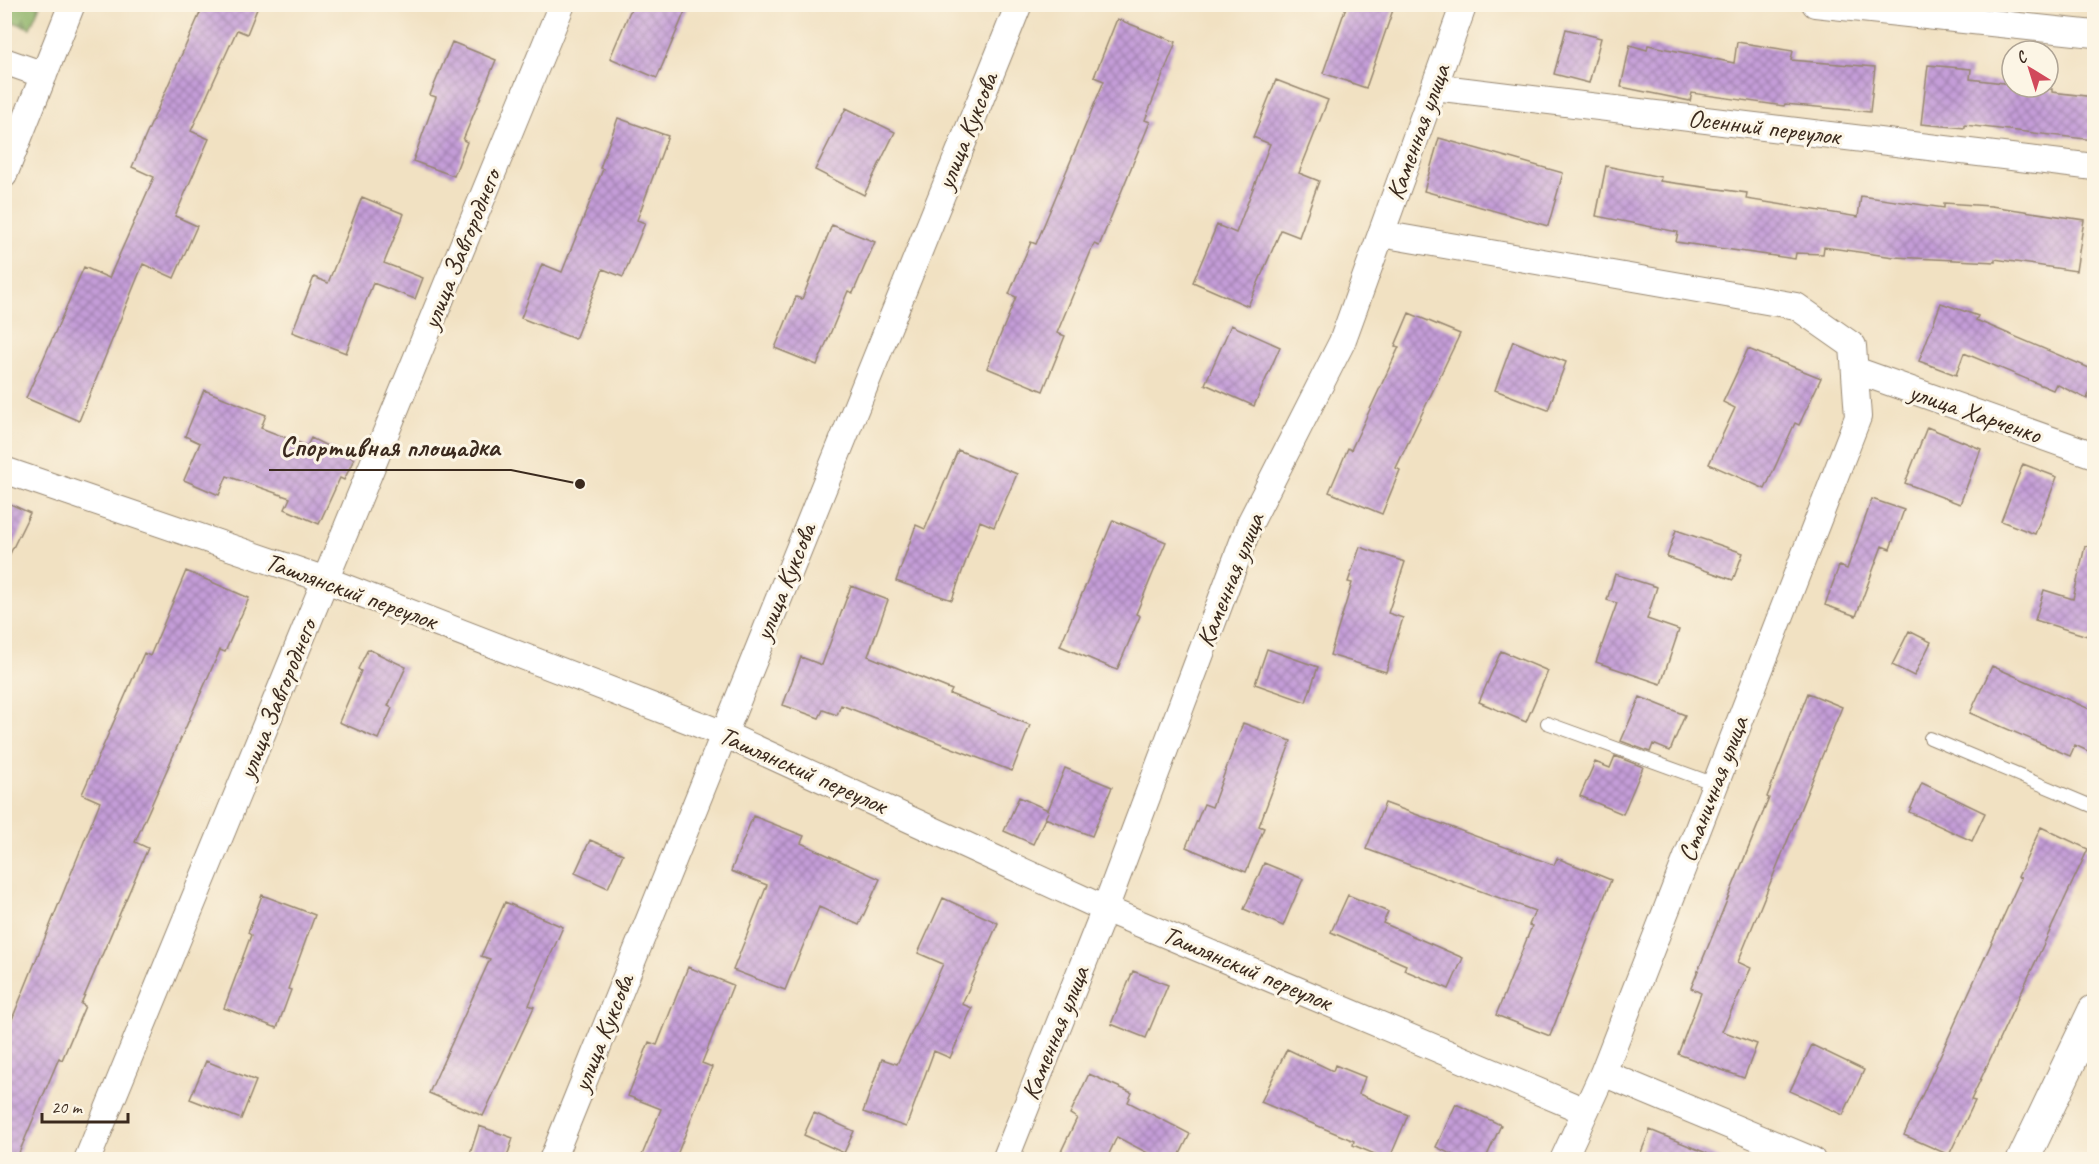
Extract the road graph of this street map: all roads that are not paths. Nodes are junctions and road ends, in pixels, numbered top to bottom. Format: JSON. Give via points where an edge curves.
{"nodes":[{"id":1,"x":72,"y":4,"type":"edge"},
{"id":2,"x":562,"y":4,"type":"edge"},
{"id":3,"x":1019,"y":4,"type":"edge"},
{"id":4,"x":1464,"y":4,"type":"edge"},
{"id":5,"x":1815,"y":4,"type":"edge"},
{"id":6,"x":2094,"y":34,"type":"edge"},
{"id":7,"x":4,"y":61,"type":"edge"},
{"id":8,"x":44,"y":75,"type":"junction"},
{"id":9,"x":1434,"y":87,"type":"junction"},
{"id":10,"x":2094,"y":167,"type":"edge"},
{"id":11,"x":4,"y":175,"type":"edge"},
{"id":12,"x":1381,"y":234,"type":"junction"},
{"id":13,"x":1855,"y":370,"type":"junction"},
{"id":14,"x":2094,"y":455,"type":"edge"},
{"id":15,"x":4,"y":470,"type":"edge"},
{"id":16,"x":326,"y":580,"type":"junction"},
{"id":17,"x":1547,"y":723,"type":"dead end"},
{"id":18,"x":724,"y":734,"type":"junction"},
{"id":19,"x":1930,"y":738,"type":"dead end"},
{"id":20,"x":1715,"y":784,"type":"junction"},
{"id":21,"x":2094,"y":807,"type":"edge"},
{"id":22,"x":1105,"y":909,"type":"junction"},
{"id":23,"x":2094,"y":1011,"type":"edge"},
{"id":24,"x":1603,"y":1073,"type":"junction"},
{"id":25,"x":1586,"y":1111,"type":"junction"},
{"id":26,"x":87,"y":1160,"type":"edge"},
{"id":27,"x":552,"y":1160,"type":"edge"},
{"id":28,"x":1005,"y":1160,"type":"edge"},
{"id":29,"x":1563,"y":1160,"type":"edge"},
{"id":30,"x":1812,"y":1160,"type":"edge"},
{"id":31,"x":2023,"y":1160,"type":"edge"}],
"edges":[{"from":1,"to":8,"type":"street"},
{"from":2,"to":16,"type":"street","name":"улица Завгороднего"},
{"from":3,"to":18,"type":"street","name":"улица Куксова"},
{"from":4,"to":9,"type":"street","name":"Каменная улица"},
{"from":5,"to":6,"type":"street"},
{"from":7,"to":8,"type":"street"},
{"from":8,"to":11,"type":"street"},
{"from":9,"to":10,"type":"street","name":"Осенний переулок"},
{"from":9,"to":12,"type":"street","name":"Каменная улица"},
{"from":12,"to":13,"type":"street","via":[[1796,306],[1853,346]]},
{"from":12,"to":22,"type":"street","name":"Каменная улица","via":[[1342,342],[1250,523]]},
{"from":13,"to":14,"type":"street","name":"улица Харченко"},
{"from":13,"to":20,"type":"street","name":"Станичная улица","via":[[1858,417]]},
{"from":15,"to":16,"type":"street","name":"Ташлянский переулок"},
{"from":16,"to":18,"type":"street","name":"Ташлянский переулок"},
{"from":16,"to":26,"type":"street","name":"улица Завгороднего"},
{"from":17,"to":20,"type":"lane"},
{"from":18,"to":22,"type":"street","name":"Ташлянский переулок"},
{"from":18,"to":27,"type":"street","name":"улица Куксова"},
{"from":19,"to":21,"type":"lane"},
{"from":20,"to":24,"type":"street","name":"Станичная улица"},
{"from":22,"to":25,"type":"street","name":"Ташлянский переулок"},
{"from":22,"to":28,"type":"street","name":"Каменная улица"},
{"from":23,"to":31,"type":"street"},
{"from":24,"to":25,"type":"street","name":"Станичная улица"},
{"from":24,"to":30,"type":"street"},
{"from":25,"to":29,"type":"street","name":"Станичная улица"}]}
